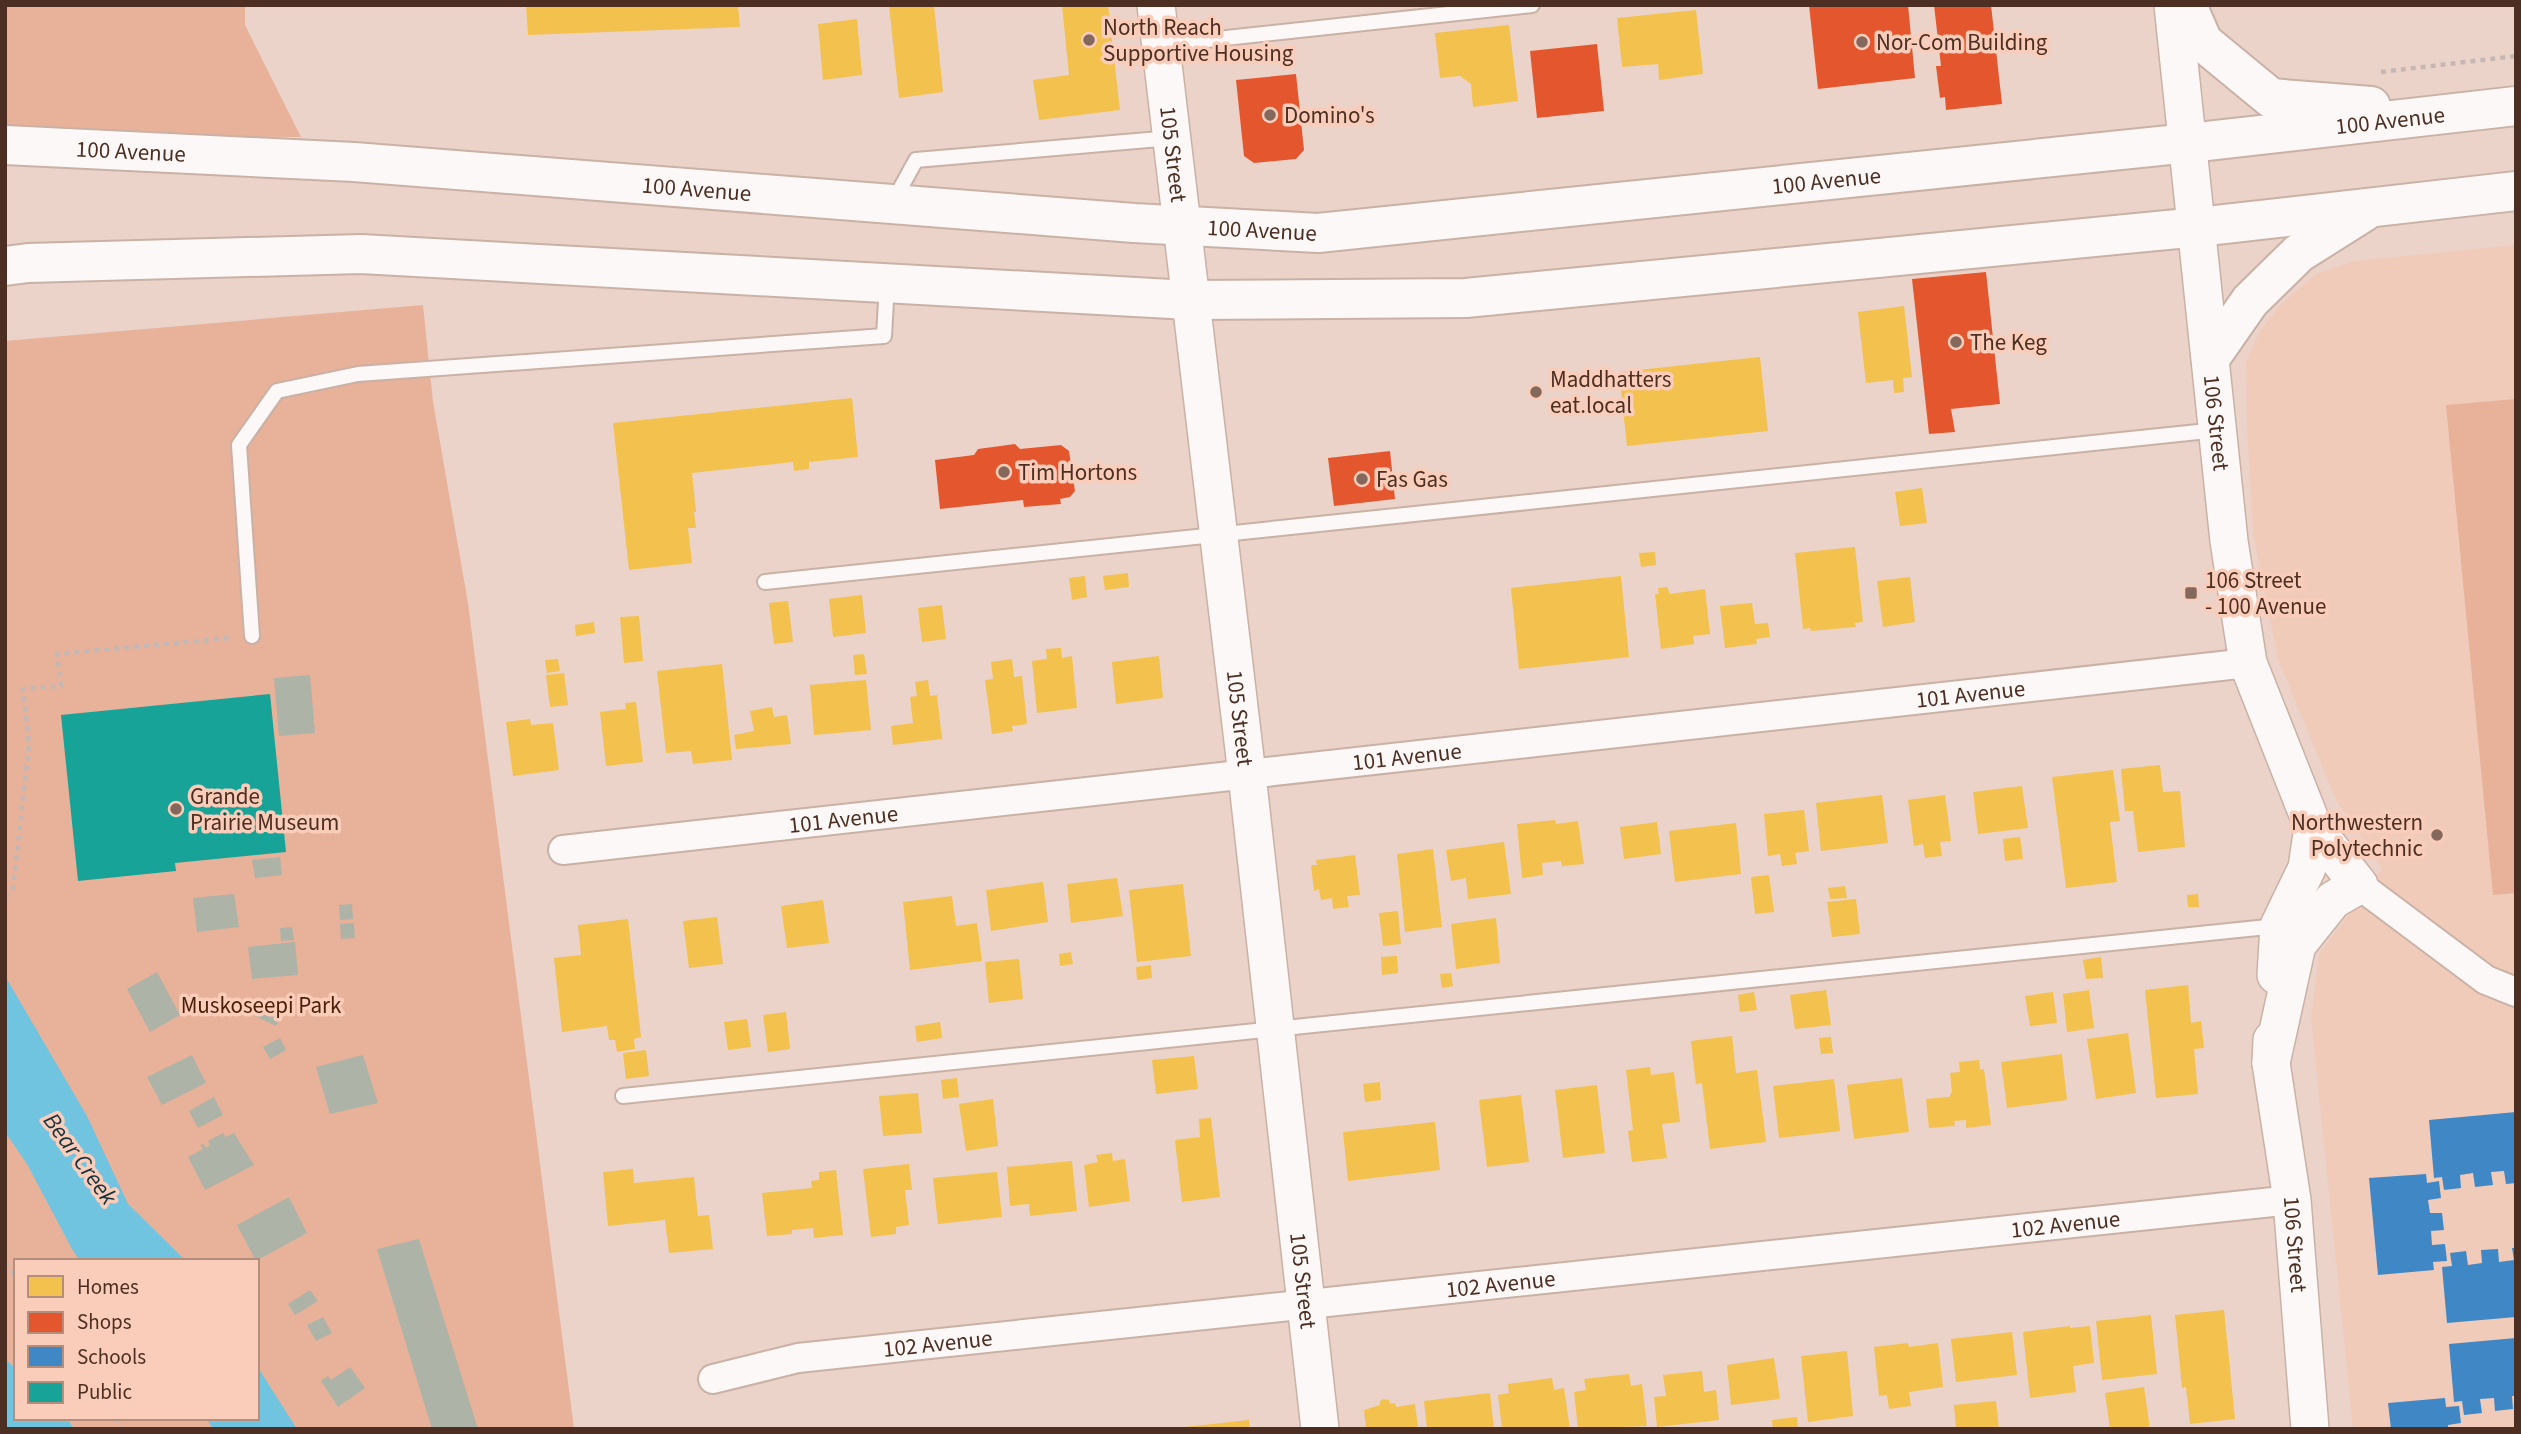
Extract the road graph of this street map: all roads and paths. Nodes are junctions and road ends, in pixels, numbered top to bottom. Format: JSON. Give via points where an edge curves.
{"nodes":[{"id":1,"x":1156,"y":5,"type":"edge"},
{"id":2,"x":1532,"y":5,"type":"edge"},
{"id":3,"x":2173,"y":5,"type":"edge"},
{"id":4,"x":2187,"y":5,"type":"edge"},
{"id":5,"x":1161,"y":45,"type":"junction"},
{"id":6,"x":2516,"y":57,"type":"edge"},
{"id":7,"x":2370,"y":73,"type":"dead end"},
{"id":8,"x":2516,"y":106,"type":"edge"},
{"id":9,"x":2457,"y":113,"type":"junction"},
{"id":10,"x":1172,"y":137,"type":"junction"},
{"id":11,"x":2189,"y":143,"type":"junction"},
{"id":12,"x":5,"y":145,"type":"edge"},
{"id":13,"x":2516,"y":191,"type":"edge"},
{"id":14,"x":892,"y":204,"type":"junction"},
{"id":15,"x":2372,"y":207,"type":"junction"},
{"id":16,"x":1183,"y":226,"type":"junction"},
{"id":17,"x":2198,"y":227,"type":"junction"},
{"id":18,"x":5,"y":266,"type":"edge"},
{"id":19,"x":887,"y":283,"type":"junction"},
{"id":20,"x":1189,"y":300,"type":"junction"},
{"id":21,"x":2211,"y":357,"type":"junction"},
{"id":22,"x":2218,"y":429,"type":"junction"},
{"id":23,"x":1218,"y":535,"type":"junction"},
{"id":24,"x":765,"y":582,"type":"dead end"},
{"id":25,"x":252,"y":636,"type":"joint"},
{"id":26,"x":2248,"y":663,"type":"junction"},
{"id":27,"x":1247,"y":775,"type":"junction"},
{"id":28,"x":2313,"y":827,"type":"junction"},
{"id":29,"x":563,"y":850,"type":"dead end"},
{"id":30,"x":2359,"y":884,"type":"junction"},
{"id":31,"x":5,"y":897,"type":"edge"},
{"id":32,"x":2279,"y":926,"type":"junction"},
{"id":33,"x":2516,"y":992,"type":"edge"},
{"id":34,"x":1275,"y":1029,"type":"junction"},
{"id":35,"x":2271,"y":1063,"type":"junction"},
{"id":36,"x":623,"y":1096,"type":"dead end"},
{"id":37,"x":2292,"y":1200,"type":"junction"},
{"id":38,"x":1307,"y":1304,"type":"junction"},
{"id":39,"x":713,"y":1379,"type":"dead end"},
{"id":40,"x":1320,"y":1429,"type":"edge"},
{"id":41,"x":2310,"y":1429,"type":"edge"}],
"edges":[{"from":1,"to":5,"type":"street","name":"105 Street"},
{"from":2,"to":5,"type":"lane"},
{"from":3,"to":11,"type":"street","name":"106 Street"},
{"from":4,"to":9,"type":"main road","via":[[2203,42],[2271,98]]},
{"from":5,"to":10,"type":"street","name":"105 Street"},
{"from":6,"to":7,"type":"path"},
{"from":8,"to":9,"type":"main road","name":"100 Avenue"},
{"from":9,"to":11,"type":"main road","name":"100 Avenue"},
{"from":10,"to":14,"type":"lane","via":[[916,160]]},
{"from":10,"to":16,"type":"street","name":"105 Street"},
{"from":11,"to":16,"type":"main road","name":"100 Avenue","via":[[1318,233]]},
{"from":11,"to":17,"type":"street","name":"106 Street"},
{"from":12,"to":14,"type":"main road","name":"100 Avenue","via":[[354,162]]},
{"from":13,"to":15,"type":"main road"},
{"from":14,"to":16,"type":"main road","name":"100 Avenue"},
{"from":15,"to":17,"type":"main road"},
{"from":15,"to":21,"type":"main road","via":[[2299,253],[2250,301]]},
{"from":16,"to":20,"type":"street","name":"105 Street"},
{"from":17,"to":20,"type":"main road","via":[[1466,298]]},
{"from":17,"to":21,"type":"street","name":"106 Street"},
{"from":18,"to":19,"type":"main road","via":[[360,254]]},
{"from":19,"to":20,"type":"main road"},
{"from":19,"to":25,"type":"lane","via":[[884,335],[358,374],[277,391],[239,445]]},
{"from":20,"to":23,"type":"street","name":"105 Street"},
{"from":21,"to":22,"type":"street","name":"106 Street"},
{"from":22,"to":23,"type":"lane"},
{"from":22,"to":26,"type":"street","name":"106 Street"},
{"from":23,"to":24,"type":"lane"},
{"from":23,"to":27,"type":"street","name":"105 Street"},
{"from":25,"to":31,"type":"path","via":[[57,654],[61,686],[23,689],[29,744],[13,888]]},
{"from":26,"to":27,"type":"street","name":"101 Avenue"},
{"from":26,"to":28,"type":"street","name":"106 Street"},
{"from":27,"to":29,"type":"street","name":"101 Avenue"},
{"from":27,"to":34,"type":"street","name":"105 Street"},
{"from":28,"to":30,"type":"street","name":"106 Street"},
{"from":28,"to":32,"type":"street","name":"106 Street","via":[[2307,868]]},
{"from":30,"to":33,"type":"street","via":[[2486,980]]},
{"from":30,"to":35,"type":"street","name":"106 Street","via":[[2333,900],[2297,945]]},
{"from":32,"to":34,"type":"lane"},
{"from":32,"to":35,"type":"street","name":"106 Street"},
{"from":34,"to":36,"type":"lane"},
{"from":34,"to":38,"type":"street","name":"105 Street"},
{"from":35,"to":37,"type":"street","name":"106 Street"},
{"from":37,"to":38,"type":"street","name":"102 Avenue"},
{"from":37,"to":41,"type":"street","name":"106 Street"},
{"from":38,"to":39,"type":"street","name":"102 Avenue","via":[[798,1358]]},
{"from":38,"to":40,"type":"street","name":"105 Street"}]}
